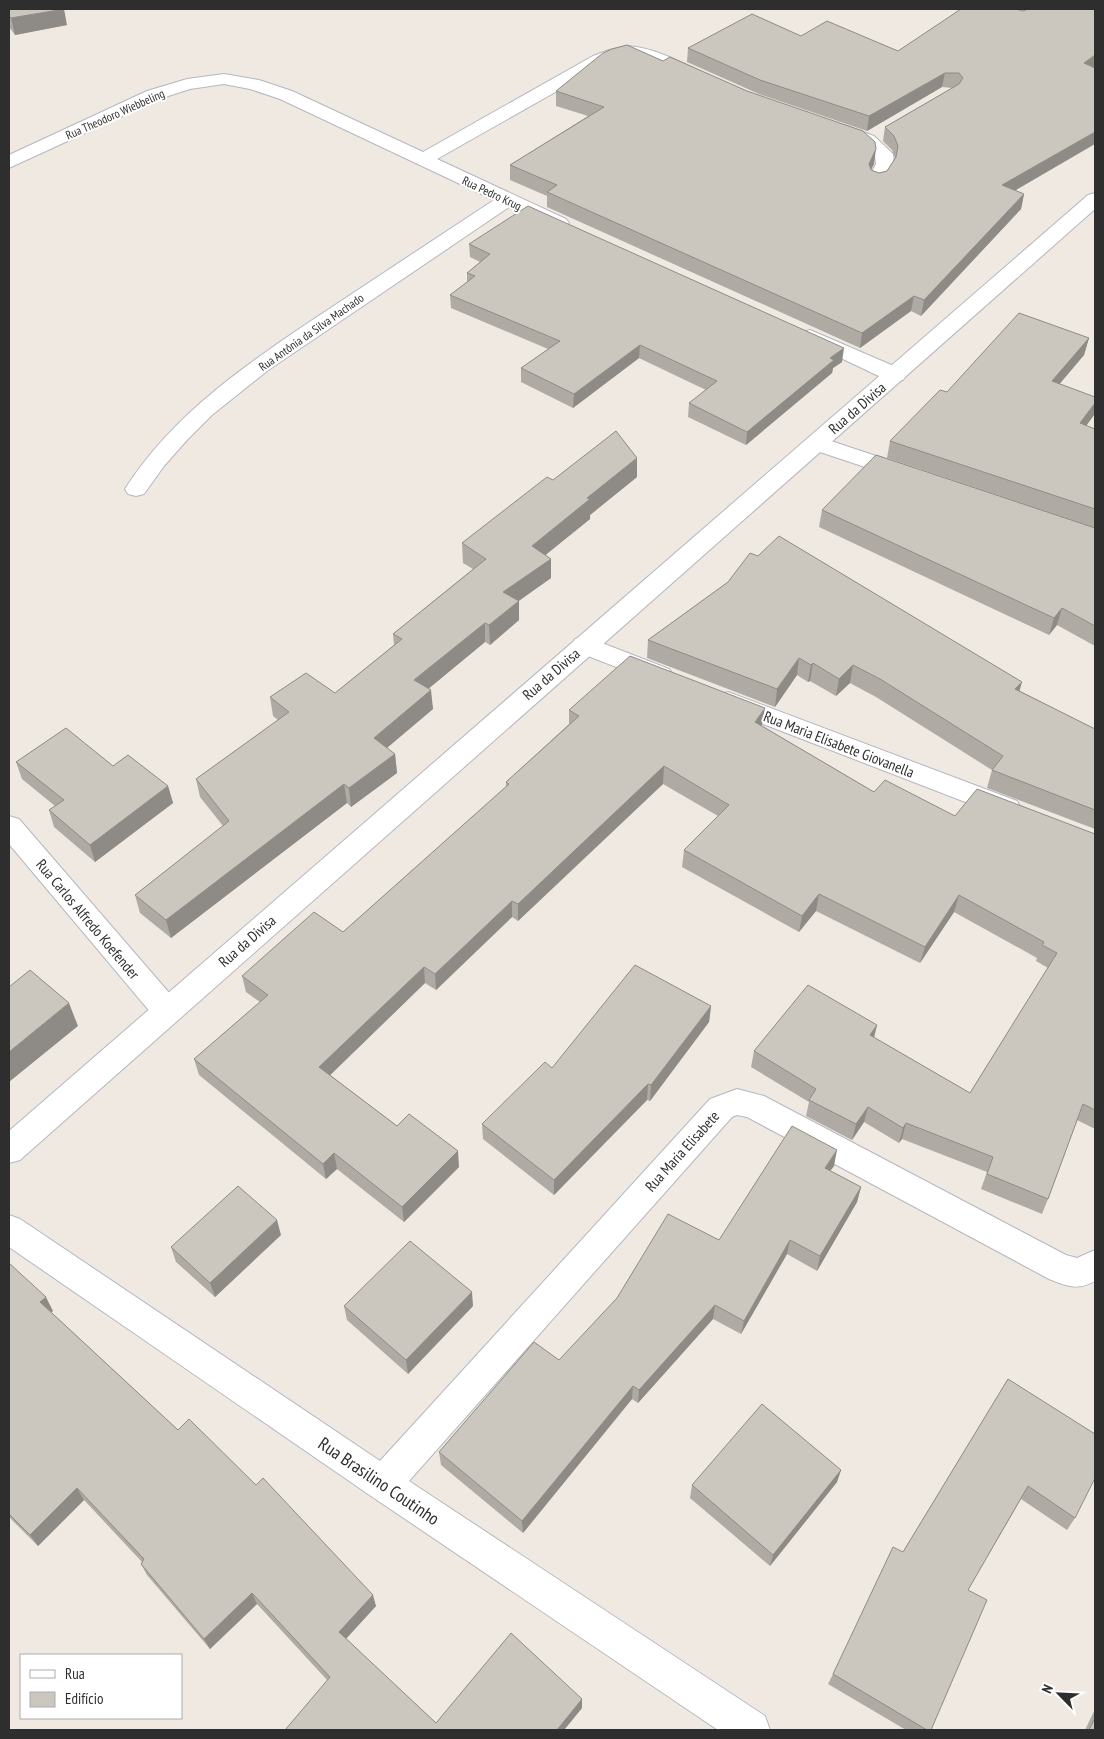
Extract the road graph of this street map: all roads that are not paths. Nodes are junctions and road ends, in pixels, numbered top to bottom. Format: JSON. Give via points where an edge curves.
{"nodes":[{"id":1,"x":224,"y":79,"type":"joint"},
{"id":2,"x":709,"y":82,"type":"edge"},
{"id":3,"x":831,"y":125,"type":"edge"},
{"id":4,"x":884,"y":130,"type":"dead end"},
{"id":5,"x":868,"y":140,"type":"junction"},
{"id":6,"x":422,"y":160,"type":"junction"},
{"id":7,"x":9,"y":162,"type":"edge"},
{"id":8,"x":878,"y":180,"type":"edge"},
{"id":9,"x":1095,"y":199,"type":"edge"},
{"id":10,"x":507,"y":200,"type":"junction"},
{"id":11,"x":579,"y":232,"type":"edge"},
{"id":12,"x":796,"y":330,"type":"edge"},
{"id":13,"x":895,"y":374,"type":"junction"},
{"id":14,"x":816,"y":443,"type":"junction"},
{"id":15,"x":928,"y":481,"type":"edge"},
{"id":16,"x":136,"y":489,"type":"dead end"},
{"id":17,"x":584,"y":645,"type":"junction"},
{"id":18,"x":1031,"y":817,"type":"edge"},
{"id":19,"x":9,"y":826,"type":"edge"},
{"id":20,"x":167,"y":1011,"type":"junction"},
{"id":21,"x":9,"y":1150,"type":"edge"},
{"id":22,"x":9,"y":1229,"type":"edge"},
{"id":23,"x":1095,"y":1265,"type":"edge"},
{"id":24,"x":383,"y":1484,"type":"junction"},
{"id":25,"x":751,"y":1730,"type":"edge"}],
"edges":[{"from":1,"to":6,"type":"street","name":"Rua Pedro Krug","via":[[286,95]]},
{"from":1,"to":7,"type":"street","name":"Rua Theodoro Wiebbeling","via":[[187,84],[153,95]]},
{"from":2,"to":6,"type":"street","via":[[658,58],[619,52],[599,60]]},
{"from":3,"to":5,"type":"street"},
{"from":4,"to":5,"type":"street"},
{"from":5,"to":8,"type":"street","via":[[884,154],[885,164]]},
{"from":6,"to":10,"type":"street","name":"Rua Pedro Krug"},
{"from":9,"to":13,"type":"street","name":"Rua da Divisa"},
{"from":10,"to":11,"type":"street","name":"Rua Pedro Krug"},
{"from":10,"to":16,"type":"street","name":"Rua Antônia da Silva Machado","via":[[296,341],[235,386],[171,443]]},
{"from":12,"to":13,"type":"street"},
{"from":13,"to":14,"type":"street","name":"Rua da Divisa"},
{"from":14,"to":15,"type":"street"},
{"from":14,"to":17,"type":"street","name":"Rua da Divisa"},
{"from":17,"to":18,"type":"street","name":"Rua Maria Elisabete Giovanella"},
{"from":17,"to":20,"type":"street","name":"Rua da Divisa"},
{"from":19,"to":20,"type":"street","name":"Rua Carlos Alfredo Koefender"},
{"from":20,"to":21,"type":"street","name":"Rua da Divisa"},
{"from":22,"to":24,"type":"street","name":"Rua Brasilino Coutinho"},
{"from":23,"to":24,"type":"street","name":"Rua Maria Elisabete","via":[[1080,1274],[1060,1268],[753,1105],[737,1102],[721,1108]]},
{"from":24,"to":25,"type":"street","name":"Rua Brasilino Coutinho"}]}
